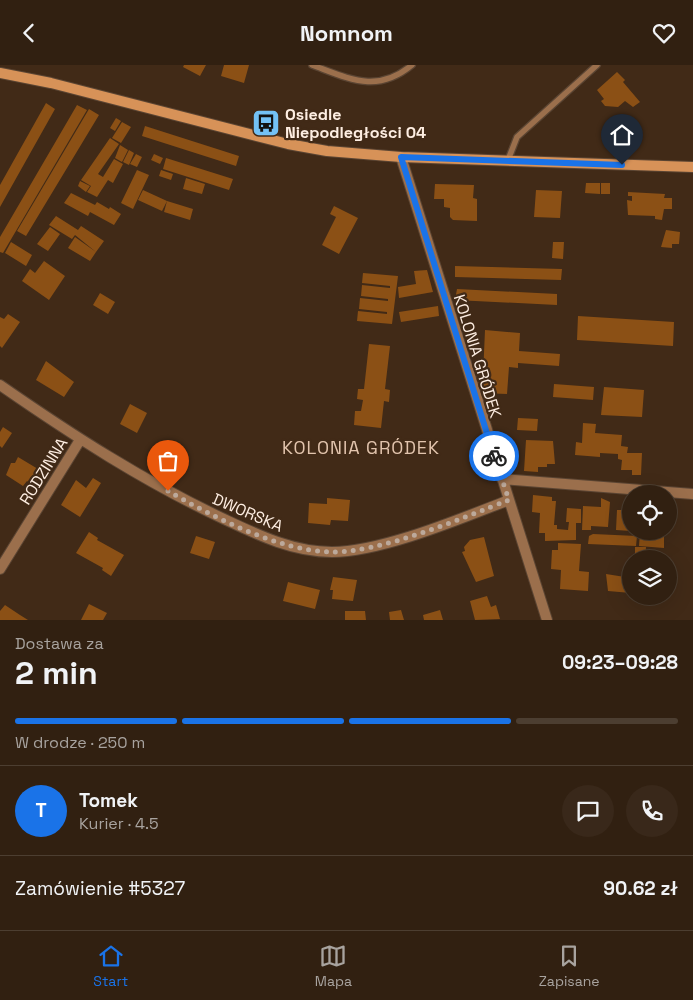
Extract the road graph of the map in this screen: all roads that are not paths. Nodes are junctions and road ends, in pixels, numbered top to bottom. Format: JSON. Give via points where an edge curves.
{"nodes":[{"id":1,"x":312,"y":65,"type":"edge"},
{"id":2,"x":412,"y":65,"type":"edge"},
{"id":3,"x":597,"y":65,"type":"edge"},
{"id":4,"x":0,"y":73,"type":"edge"},
{"id":5,"x":401,"y":157,"type":"junction"},
{"id":6,"x":508,"y":160,"type":"junction"},
{"id":7,"x":693,"y":167,"type":"edge"},
{"id":8,"x":0,"y":385,"type":"edge"},
{"id":9,"x":80,"y":440,"type":"junction"},
{"id":10,"x":502,"y":479,"type":"junction"},
{"id":11,"x":693,"y":494,"type":"edge"},
{"id":12,"x":509,"y":500,"type":"junction"},
{"id":13,"x":0,"y":569,"type":"edge"},
{"id":14,"x":547,"y":620,"type":"edge"}],
"edges":[{"from":1,"to":2,"type":"lane","via":[[369,83],[398,76]]},
{"from":3,"to":6,"type":"lane","via":[[517,137]]},
{"from":4,"to":5,"type":"main road","via":[[52,83],[299,147]]},
{"from":5,"to":6,"type":"main road"},
{"from":5,"to":10,"type":"street","name":"KOLONIA GRÓDEK"},
{"from":6,"to":7,"type":"main road"},
{"from":8,"to":9,"type":"street","name":"DWORSKA"},
{"from":9,"to":12,"type":"street","name":"DWORSKA","via":[[183,500],[253,533],[315,551],[351,551],[372,546]]},
{"from":9,"to":13,"type":"street","name":"RODZINNA"},
{"from":10,"to":11,"type":"street"},
{"from":10,"to":12,"type":"street","name":"KOLONIA GRÓDEK"},
{"from":12,"to":14,"type":"street","name":"KOLONIA GRÓDEK"}]}
